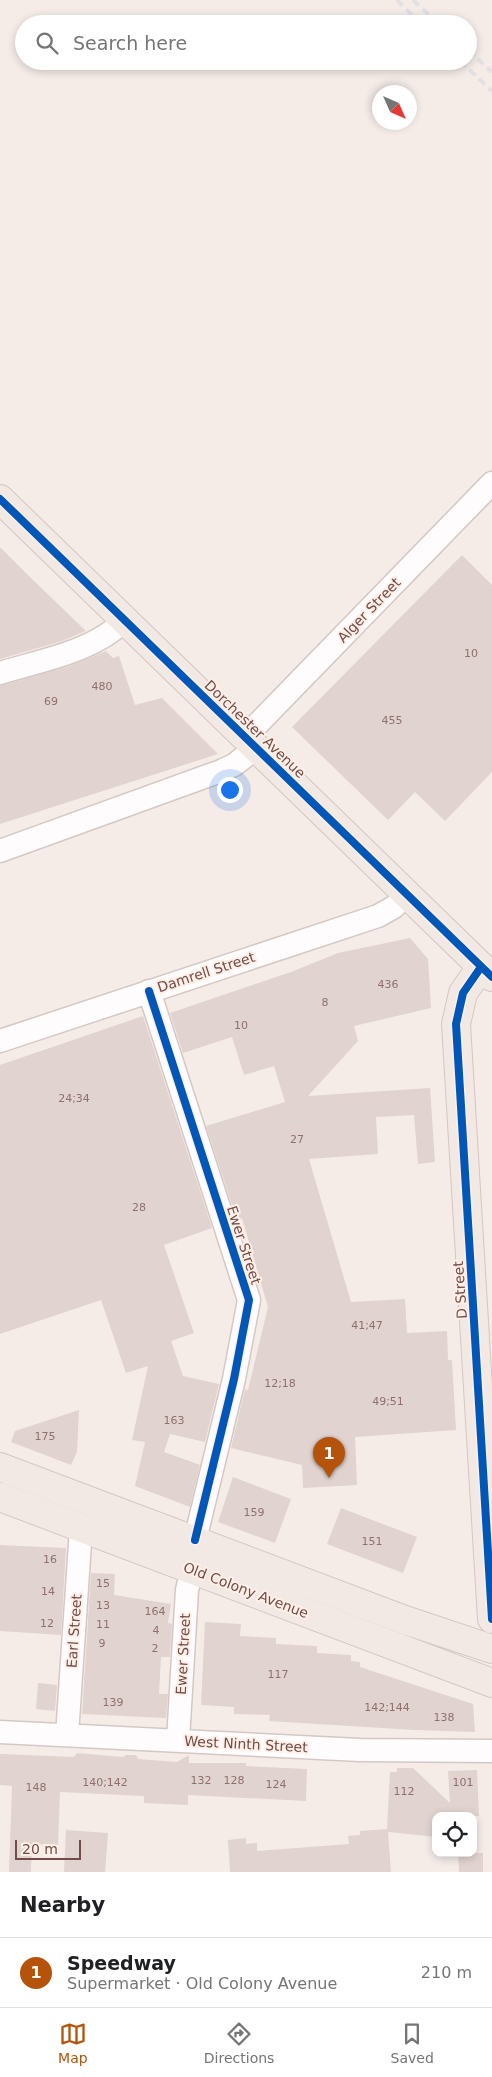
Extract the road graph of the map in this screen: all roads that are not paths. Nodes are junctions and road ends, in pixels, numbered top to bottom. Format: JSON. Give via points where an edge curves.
{"nodes":[{"id":1,"x":492,"y":483,"type":"edge"},
{"id":2,"x":0,"y":499,"type":"edge"},
{"id":3,"x":125,"y":620,"type":"junction"},
{"id":4,"x":0,"y":673,"type":"edge"},
{"id":5,"x":250,"y":742,"type":"junction"},
{"id":6,"x":0,"y":850,"type":"edge"},
{"id":7,"x":407,"y":894,"type":"junction"},
{"id":8,"x":487,"y":972,"type":"edge"},
{"id":9,"x":149,"y":991,"type":"junction"},
{"id":10,"x":0,"y":1041,"type":"edge"},
{"id":11,"x":0,"y":1468,"type":"edge"},
{"id":12,"x":0,"y":1497,"type":"edge"},
{"id":13,"x":81,"y":1528,"type":"junction"},
{"id":14,"x":195,"y":1540,"type":"junction"},
{"id":15,"x":192,"y":1569,"type":"junction"},
{"id":16,"x":492,"y":1619,"type":"edge"},
{"id":17,"x":492,"y":1649,"type":"edge"},
{"id":18,"x":492,"y":1683,"type":"edge"},
{"id":19,"x":0,"y":1732,"type":"edge"},
{"id":20,"x":67,"y":1735,"type":"junction"},
{"id":21,"x":178,"y":1740,"type":"junction"},
{"id":22,"x":492,"y":1752,"type":"edge"}],
"edges":[{"from":1,"to":5,"type":"street","name":"Alger Street"},
{"from":2,"to":3,"type":"main road","name":"Dorchester Avenue"},
{"from":3,"to":4,"type":"street","via":[[90,645]]},
{"from":3,"to":5,"type":"main road","name":"Dorchester Avenue"},
{"from":5,"to":6,"type":"street","name":"Alger Street","via":[[229,767]]},
{"from":5,"to":7,"type":"main road","name":"Dorchester Avenue"},
{"from":7,"to":8,"type":"main road","name":"Dorchester Avenue"},
{"from":7,"to":9,"type":"street","name":"Damrell Street","via":[[378,916]]},
{"from":8,"to":16,"type":"main road","name":"D Street","via":[[463,992],[456,1024]]},
{"from":9,"to":10,"type":"street","name":"Damrell Street"},
{"from":9,"to":14,"type":"street","name":"Ewer Street","via":[[249,1300],[234,1379]]},
{"from":11,"to":14,"type":"main road","name":"Old Colony Avenue"},
{"from":12,"to":13,"type":"main road","name":"Old Colony Avenue"},
{"from":13,"to":15,"type":"main road","name":"Old Colony Avenue"},
{"from":13,"to":20,"type":"street","name":"Earl Street"},
{"from":14,"to":17,"type":"main road","name":"Old Colony Avenue","via":[[405,1620]]},
{"from":15,"to":18,"type":"main road","name":"Old Colony Avenue"},
{"from":15,"to":21,"type":"street","name":"Ewer Street","via":[[187,1590]]},
{"from":19,"to":20,"type":"street","name":"West Ninth Street"},
{"from":20,"to":21,"type":"street","name":"West Ninth Street"},
{"from":21,"to":22,"type":"street","name":"West Ninth Street","via":[[360,1750]]}]}
